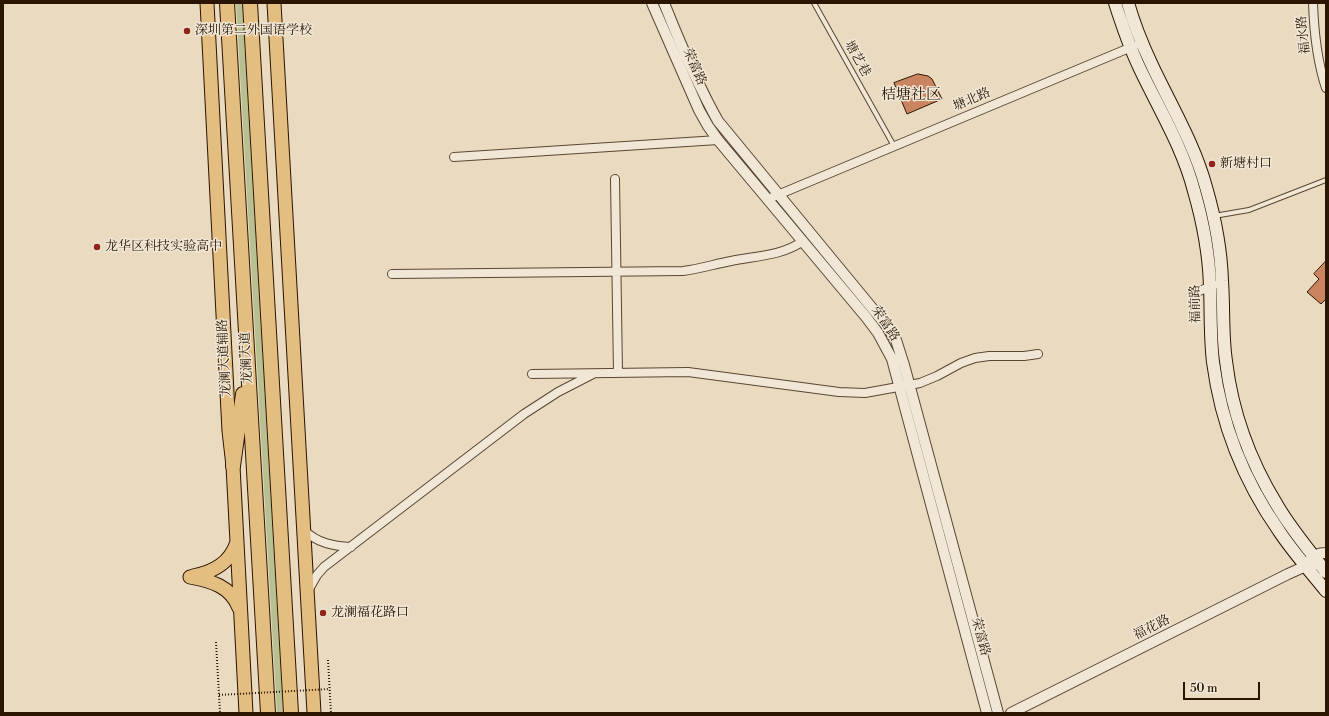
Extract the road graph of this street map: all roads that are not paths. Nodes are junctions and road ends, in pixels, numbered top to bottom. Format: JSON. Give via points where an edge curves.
{"nodes":[{"id":1,"x":207,"y":3,"type":"edge"},
{"id":2,"x":227,"y":3,"type":"edge"},
{"id":3,"x":250,"y":3,"type":"edge"},
{"id":4,"x":274,"y":3,"type":"edge"},
{"id":5,"x":652,"y":3,"type":"edge"},
{"id":6,"x":664,"y":3,"type":"edge"},
{"id":7,"x":814,"y":3,"type":"edge"},
{"id":8,"x":1115,"y":3,"type":"edge"},
{"id":9,"x":1128,"y":3,"type":"edge"},
{"id":10,"x":1314,"y":3,"type":"edge"},
{"id":11,"x":1136,"y":45,"type":"junction"},
{"id":12,"x":1326,"y":88,"type":"edge"},
{"id":13,"x":718,"y":140,"type":"junction"},
{"id":14,"x":894,"y":146,"type":"junction"},
{"id":15,"x":454,"y":157,"type":"dead end"},
{"id":16,"x":615,"y":179,"type":"dead end"},
{"id":17,"x":1326,"y":180,"type":"edge"},
{"id":18,"x":778,"y":194,"type":"junction"},
{"id":19,"x":768,"y":199,"type":"junction"},
{"id":20,"x":1214,"y":216,"type":"junction"},
{"id":21,"x":803,"y":241,"type":"junction"},
{"id":22,"x":617,"y":271,"type":"junction"},
{"id":23,"x":392,"y":274,"type":"dead end"},
{"id":24,"x":1222,"y":281,"type":"junction"},
{"id":25,"x":1210,"y":286,"type":"junction"},
{"id":26,"x":1197,"y":292,"type":"dead end"},
{"id":27,"x":1038,"y":354,"type":"dead end"},
{"id":28,"x":248,"y":364,"type":"junction"},
{"id":29,"x":596,"y":373,"type":"junction"},
{"id":30,"x":618,"y":373,"type":"junction"},
{"id":31,"x":532,"y":374,"type":"dead end"},
{"id":32,"x":905,"y":386,"type":"junction"},
{"id":33,"x":233,"y":466,"type":"junction"},
{"id":34,"x":303,"y":530,"type":"junction"},
{"id":35,"x":237,"y":540,"type":"junction"},
{"id":36,"x":351,"y":547,"type":"junction"},
{"id":37,"x":1326,"y":553,"type":"edge"},
{"id":38,"x":1322,"y":565,"type":"edge"},
{"id":39,"x":1306,"y":566,"type":"junction"},
{"id":40,"x":1326,"y":591,"type":"edge"},
{"id":41,"x":307,"y":593,"type":"junction"},
{"id":42,"x":240,"y":610,"type":"junction"},
{"id":43,"x":246,"y":713,"type":"edge"},
{"id":44,"x":268,"y":713,"type":"edge"},
{"id":45,"x":291,"y":713,"type":"edge"},
{"id":46,"x":314,"y":713,"type":"edge"},
{"id":47,"x":987,"y":713,"type":"edge"},
{"id":48,"x":998,"y":713,"type":"edge"},
{"id":49,"x":1011,"y":713,"type":"edge"}],
"edges":[{"from":1,"to":33,"type":"main road","name":"龙澜大道辅路","via":[[229,431]]},
{"from":2,"to":28,"type":"highway","name":"龙澜大道"},
{"from":3,"to":45,"type":"highway","name":"龙澜大道"},
{"from":4,"to":34,"type":"main road"},
{"from":5,"to":13,"type":"street","name":"荣富路","via":[[699,110]]},
{"from":6,"to":18,"type":"street","name":"荣富路","via":[[718,121]]},
{"from":7,"to":14,"type":"lane","name":"塘艺巷"},
{"from":8,"to":11,"type":"main road","name":"福前路"},
{"from":9,"to":11,"type":"main road","name":"福前路"},
{"from":10,"to":12,"type":"street","name":"福水路","via":[[1314,31]]},
{"from":11,"to":14,"type":"street","name":"塘北路"},
{"from":11,"to":20,"type":"main road","name":"福前路","via":[[1195,154]]},
{"from":11,"to":25,"type":"main road","name":"福前路","via":[[1194,189],[1208,252]]},
{"from":13,"to":15,"type":"street"},
{"from":13,"to":19,"type":"street","name":"荣富路"},
{"from":14,"to":18,"type":"street","name":"塘北路"},
{"from":16,"to":22,"type":"street"},
{"from":17,"to":20,"type":"lane","via":[[1249,210]]},
{"from":18,"to":19,"type":"street","name":"塘北路"},
{"from":18,"to":32,"type":"street","name":"荣富路","via":[[896,340],[902,356]]},
{"from":19,"to":21,"type":"street","name":"荣富路"},
{"from":20,"to":24,"type":"main road","name":"福前路"},
{"from":21,"to":22,"type":"street","via":[[776,253],[695,269]]},
{"from":21,"to":32,"type":"street","name":"荣富路","via":[[878,333]]},
{"from":22,"to":23,"type":"street"},
{"from":22,"to":30,"type":"street"},
{"from":24,"to":25,"type":"street"},
{"from":24,"to":38,"type":"main road","name":"福前路","via":[[1226,361],[1240,425],[1266,486],[1289,524]]},
{"from":25,"to":26,"type":"street"},
{"from":25,"to":39,"type":"main road","name":"福前路","via":[[1211,340],[1217,385],[1228,429],[1255,492],[1279,531]]},
{"from":27,"to":32,"type":"street","via":[[975,358],[927,380]]},
{"from":28,"to":33,"type":"highway"},
{"from":28,"to":44,"type":"highway","name":"龙澜大道"},
{"from":29,"to":30,"type":"street"},
{"from":29,"to":31,"type":"street"},
{"from":29,"to":36,"type":"street","via":[[558,392],[524,414]]},
{"from":30,"to":32,"type":"street","via":[[688,372],[852,393]]},
{"from":32,"to":47,"type":"street","name":"荣富路"},
{"from":32,"to":48,"type":"street","name":"荣富路"},
{"from":33,"to":35,"type":"main road","name":"龙澜大道辅路"},
{"from":34,"to":36,"type":"street","via":[[320,541]]},
{"from":34,"to":41,"type":"main road"},
{"from":35,"to":42,"type":"main road","name":"龙澜大道辅路"},
{"from":35,"to":42,"type":"main road","via":[[223,563],[206,574],[190,577],[207,580],[231,593]]},
{"from":36,"to":41,"type":"street","via":[[324,567]]},
{"from":37,"to":38,"type":"street","via":[[1319,553]]},
{"from":38,"to":39,"type":"street"},
{"from":39,"to":40,"type":"main road","name":"福前路"},
{"from":39,"to":49,"type":"street","name":"福花路"},
{"from":41,"to":46,"type":"main road"},
{"from":42,"to":43,"type":"main road","name":"龙澜大道辅路"}]}
